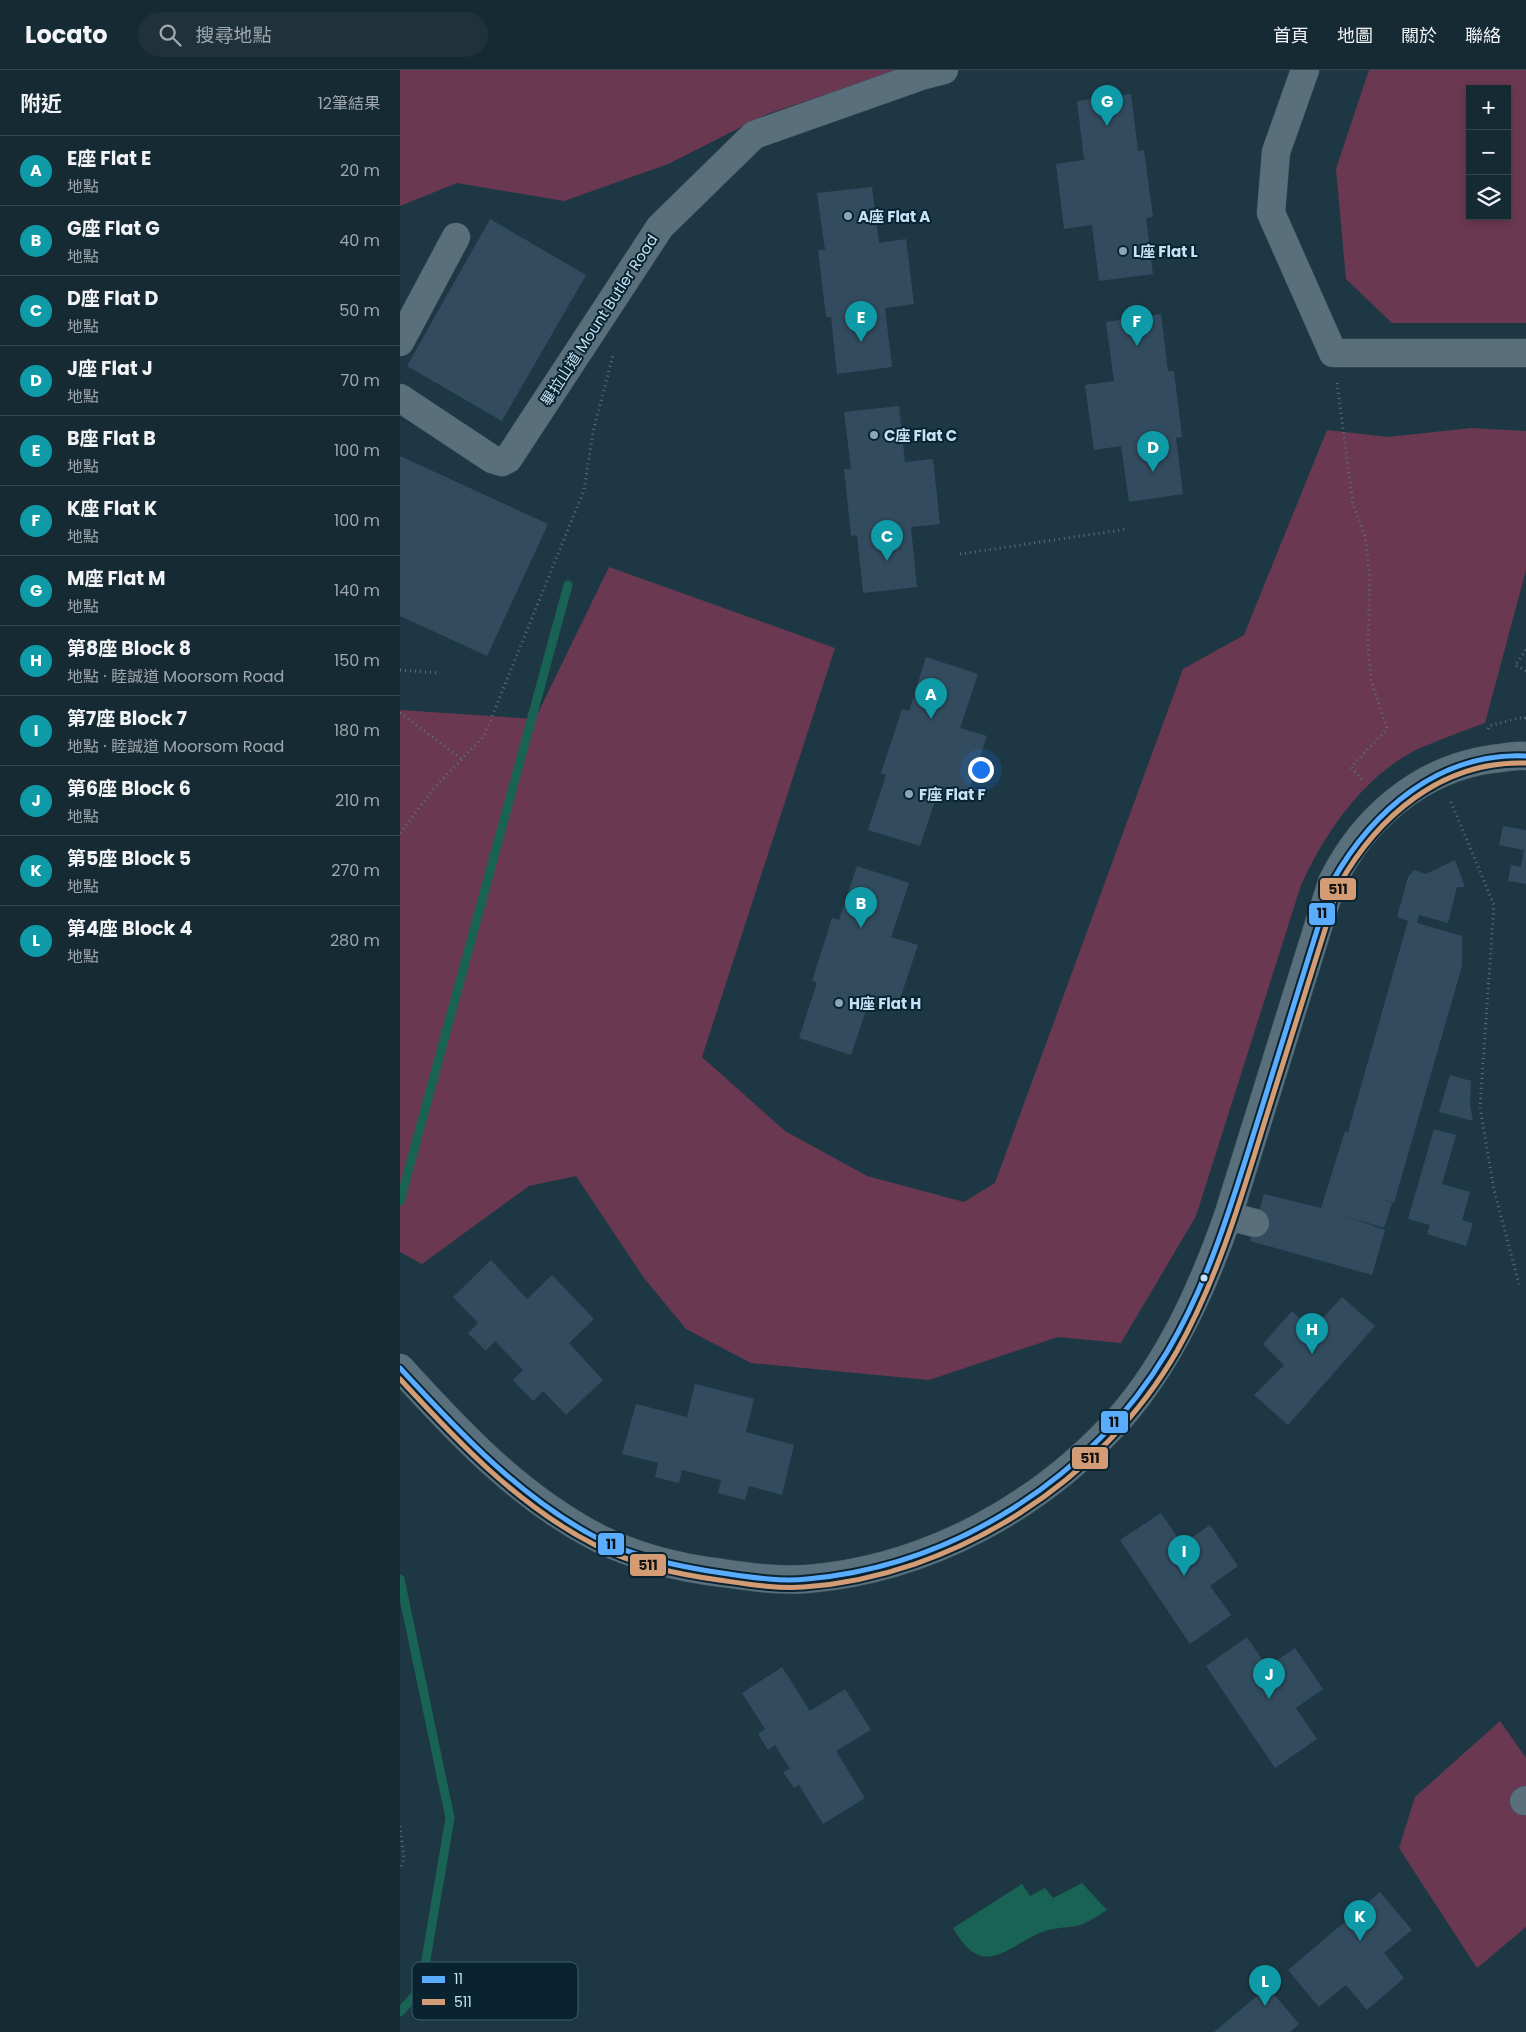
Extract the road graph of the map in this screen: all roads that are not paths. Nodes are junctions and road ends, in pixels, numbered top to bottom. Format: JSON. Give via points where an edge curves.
{"nodes":[{"id":1,"x":944,"y":70,"type":"edge"},
{"id":2,"x":1305,"y":70,"type":"edge"},
{"id":3,"x":456,"y":237,"type":"dead end"},
{"id":4,"x":400,"y":342,"type":"edge"},
{"id":5,"x":1526,"y":353,"type":"edge"},
{"id":6,"x":400,"y":398,"type":"edge"},
{"id":7,"x":1526,"y":756,"type":"edge"},
{"id":8,"x":1228,"y":1216,"type":"junction"},
{"id":9,"x":1255,"y":1224,"type":"dead end"},
{"id":10,"x":400,"y":1368,"type":"edge"}],
"edges":[{"from":1,"to":6,"type":"street","name":"畢拉山道 Mount Butler Road","via":[[754,136],[660,227],[508,459],[502,462],[492,459]]},
{"from":2,"to":5,"type":"street","via":[[1276,152],[1271,213],[1333,352]]},
{"from":3,"to":4,"type":"street"},
{"from":7,"to":8,"type":"street","via":[[1461,766],[1418,785],[1383,812],[1358,838],[1344,859],[1323,908]]},
{"from":8,"to":9,"type":"street"},
{"from":8,"to":10,"type":"street","via":[[1214,1257],[1164,1356],[1131,1404],[1090,1450],[1028,1500],[998,1518],[924,1552],[839,1575],[774,1579],[702,1571],[667,1563],[600,1539],[505,1475],[450,1423]]}]}
